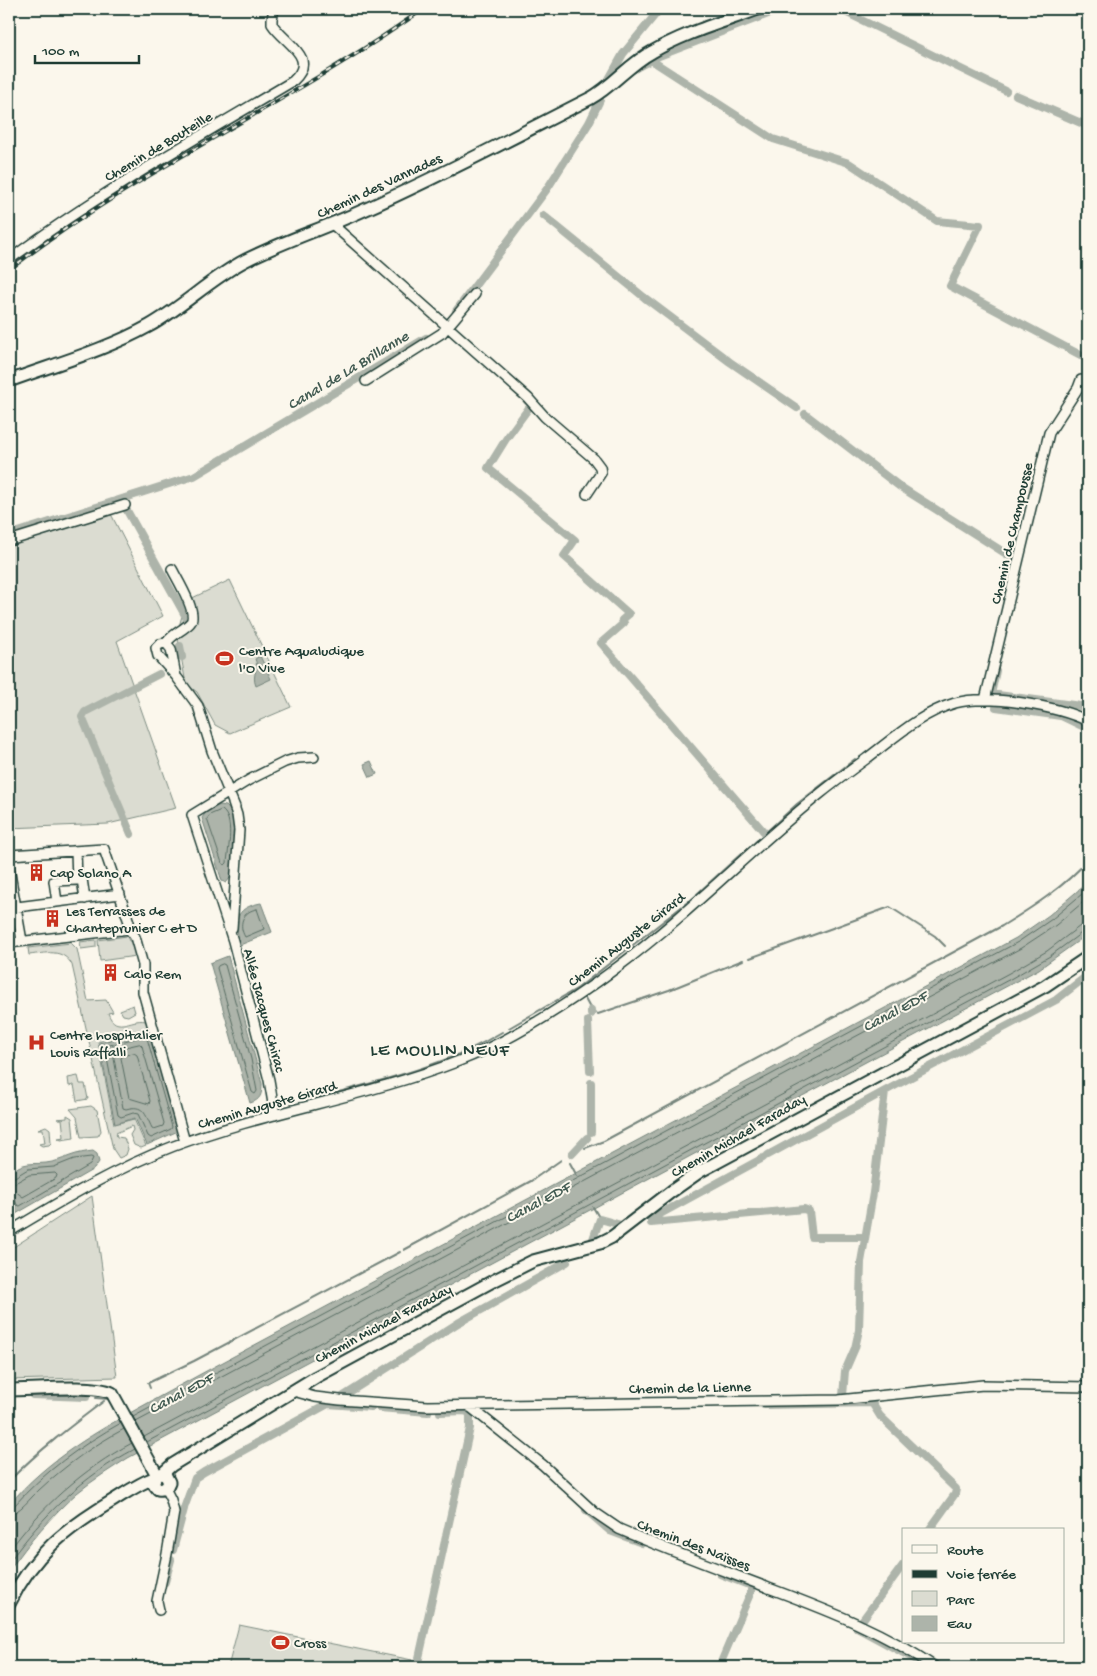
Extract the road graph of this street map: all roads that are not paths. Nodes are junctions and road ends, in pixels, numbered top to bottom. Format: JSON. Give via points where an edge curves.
{"nodes":[{"id":1,"x":274,"y":9,"type":"edge"},
{"id":2,"x":758,"y":9,"type":"edge"},
{"id":3,"x":332,"y":224,"type":"junction"},
{"id":4,"x":9,"y":260,"type":"edge"},
{"id":5,"x":475,"y":294,"type":"dead end"},
{"id":6,"x":445,"y":324,"type":"junction"},
{"id":7,"x":1081,"y":380,"type":"dead end"},
{"id":8,"x":9,"y":381,"type":"edge"},
{"id":9,"x":366,"y":381,"type":"dead end"},
{"id":10,"x":587,"y":494,"type":"dead end"},
{"id":11,"x":125,"y":505,"type":"dead end"},
{"id":12,"x":9,"y":541,"type":"edge"},
{"id":13,"x":172,"y":568,"type":"dead end"},
{"id":14,"x":166,"y":643,"type":"junction"},
{"id":15,"x":176,"y":676,"type":"junction"},
{"id":16,"x":985,"y":700,"type":"junction"},
{"id":17,"x":1088,"y":721,"type":"edge"},
{"id":18,"x":314,"y":757,"type":"dead end"},
{"id":19,"x":229,"y":792,"type":"junction"},
{"id":20,"x":215,"y":800,"type":"junction"},
{"id":21,"x":235,"y":808,"type":"junction"},
{"id":22,"x":76,"y":851,"type":"junction"},
{"id":23,"x":9,"y":855,"type":"edge"},
{"id":24,"x":9,"y":868,"type":"edge"},
{"id":25,"x":80,"y":880,"type":"dead end"},
{"id":26,"x":215,"y":885,"type":"junction"},
{"id":27,"x":234,"y":885,"type":"junction"},
{"id":28,"x":120,"y":894,"type":"junction"},
{"id":29,"x":85,"y":899,"type":"junction"},
{"id":30,"x":57,"y":902,"type":"junction"},
{"id":31,"x":12,"y":907,"type":"edge"},
{"id":32,"x":129,"y":929,"type":"junction"},
{"id":33,"x":22,"y":941,"type":"junction"},
{"id":34,"x":233,"y":941,"type":"junction"},
{"id":35,"x":9,"y":943,"type":"edge"},
{"id":36,"x":1088,"y":957,"type":"edge"},
{"id":37,"x":275,"y":1115,"type":"junction"},
{"id":38,"x":185,"y":1142,"type":"junction"},
{"id":39,"x":9,"y":1232,"type":"edge"},
{"id":40,"x":1088,"y":1387,"type":"edge"},
{"id":41,"x":9,"y":1390,"type":"edge"},
{"id":42,"x":293,"y":1391,"type":"junction"},
{"id":43,"x":470,"y":1406,"type":"junction"},
{"id":44,"x":159,"y":1478,"type":"junction"},
{"id":45,"x":9,"y":1604,"type":"edge"},
{"id":46,"x":159,"y":1610,"type":"dead end"},
{"id":47,"x":935,"y":1667,"type":"edge"}],
"edges":[{"from":1,"to":4,"type":"street","name":"Chemin de Bouteille","via":[[272,24],[302,59],[300,74],[293,81],[93,201]]},
{"from":2,"to":3,"type":"main road","name":"Chemin des Vannades","via":[[666,44],[599,93],[456,167]]},
{"from":3,"to":6,"type":"street"},
{"from":3,"to":8,"type":"main road","name":"Chemin des Vannades","via":[[244,261],[143,329]]},
{"from":5,"to":6,"type":"street"},
{"from":6,"to":9,"type":"street","via":[[432,341]]},
{"from":6,"to":10,"type":"street","via":[[597,462],[600,475]]},
{"from":7,"to":16,"type":"street","name":"Chemin de Champousse","via":[[1048,433]]},
{"from":11,"to":12,"type":"street"},
{"from":13,"to":14,"type":"street","via":[[189,602],[192,617],[190,623]]},
{"from":14,"to":15,"type":"street","via":[[171,649]]},
{"from":14,"to":15,"type":"street","name":"Allée Jacques Chirac","via":[[157,646],[156,653]]},
{"from":15,"to":19,"type":"street","name":"Allée Jacques Chirac","via":[[198,706]]},
{"from":16,"to":17,"type":"street","name":"Chemin Auguste Girard","via":[[1060,710]]},
{"from":16,"to":37,"type":"street","name":"Chemin Auguste Girard","via":[[962,701],[938,709],[894,737],[821,793],[621,965],[538,1020],[476,1054],[439,1068]]},
{"from":18,"to":19,"type":"street","via":[[285,762]]},
{"from":19,"to":20,"type":"street"},
{"from":19,"to":21,"type":"street","name":"Allée Jacques Chirac"},
{"from":20,"to":21,"type":"street","via":[[228,799]]},
{"from":20,"to":26,"type":"street","name":"Allée Jacques Chirac","via":[[192,815]]},
{"from":21,"to":27,"type":"street","name":"Allée Jacques Chirac","via":[[239,830]]},
{"from":22,"to":23,"type":"street"},
{"from":22,"to":28,"type":"street","via":[[105,850]]},
{"from":22,"to":30,"type":"street","via":[[77,880],[54,880]]},
{"from":24,"to":31,"type":"street"},
{"from":25,"to":29,"type":"street"},
{"from":26,"to":27,"type":"street","via":[[222,891],[230,890]]},
{"from":26,"to":34,"type":"street","name":"Allée Jacques Chirac"},
{"from":27,"to":34,"type":"street","name":"Allée Jacques Chirac"},
{"from":28,"to":29,"type":"street"},
{"from":28,"to":32,"type":"street"},
{"from":29,"to":30,"type":"street"},
{"from":30,"to":31,"type":"street"},
{"from":31,"to":33,"type":"street"},
{"from":32,"to":33,"type":"street"},
{"from":32,"to":38,"type":"street","via":[[135,937],[143,965],[143,992]]},
{"from":33,"to":35,"type":"street"},
{"from":34,"to":37,"type":"street","name":"Allée Jacques Chirac","via":[[270,1080]]},
{"from":36,"to":42,"type":"main road","name":"Chemin Michael Faraday","via":[[1045,986],[699,1172],[607,1240],[523,1266]]},
{"from":37,"to":38,"type":"street","name":"Chemin Auguste Girard"},
{"from":38,"to":39,"type":"street","name":"Chemin Auguste Girard","via":[[121,1169]]},
{"from":40,"to":43,"type":"street","name":"Chemin de la Lienne","via":[[983,1385],[839,1400]]},
{"from":41,"to":44,"type":"main road","via":[[84,1389],[112,1393]]},
{"from":42,"to":43,"type":"street","name":"Chemin de la Lienne","via":[[371,1403]]},
{"from":42,"to":44,"type":"main road","name":"Chemin Michael Faraday","via":[[194,1452]]},
{"from":43,"to":47,"type":"street","name":"Chemin des Naïsses","via":[[543,1464],[594,1512],[619,1529],[829,1611],[886,1638]]},
{"from":44,"to":45,"type":"main road","via":[[143,1482],[116,1498],[80,1520],[50,1544],[26,1574]]},
{"from":44,"to":46,"type":"street","via":[[174,1512],[158,1597]]}]}
